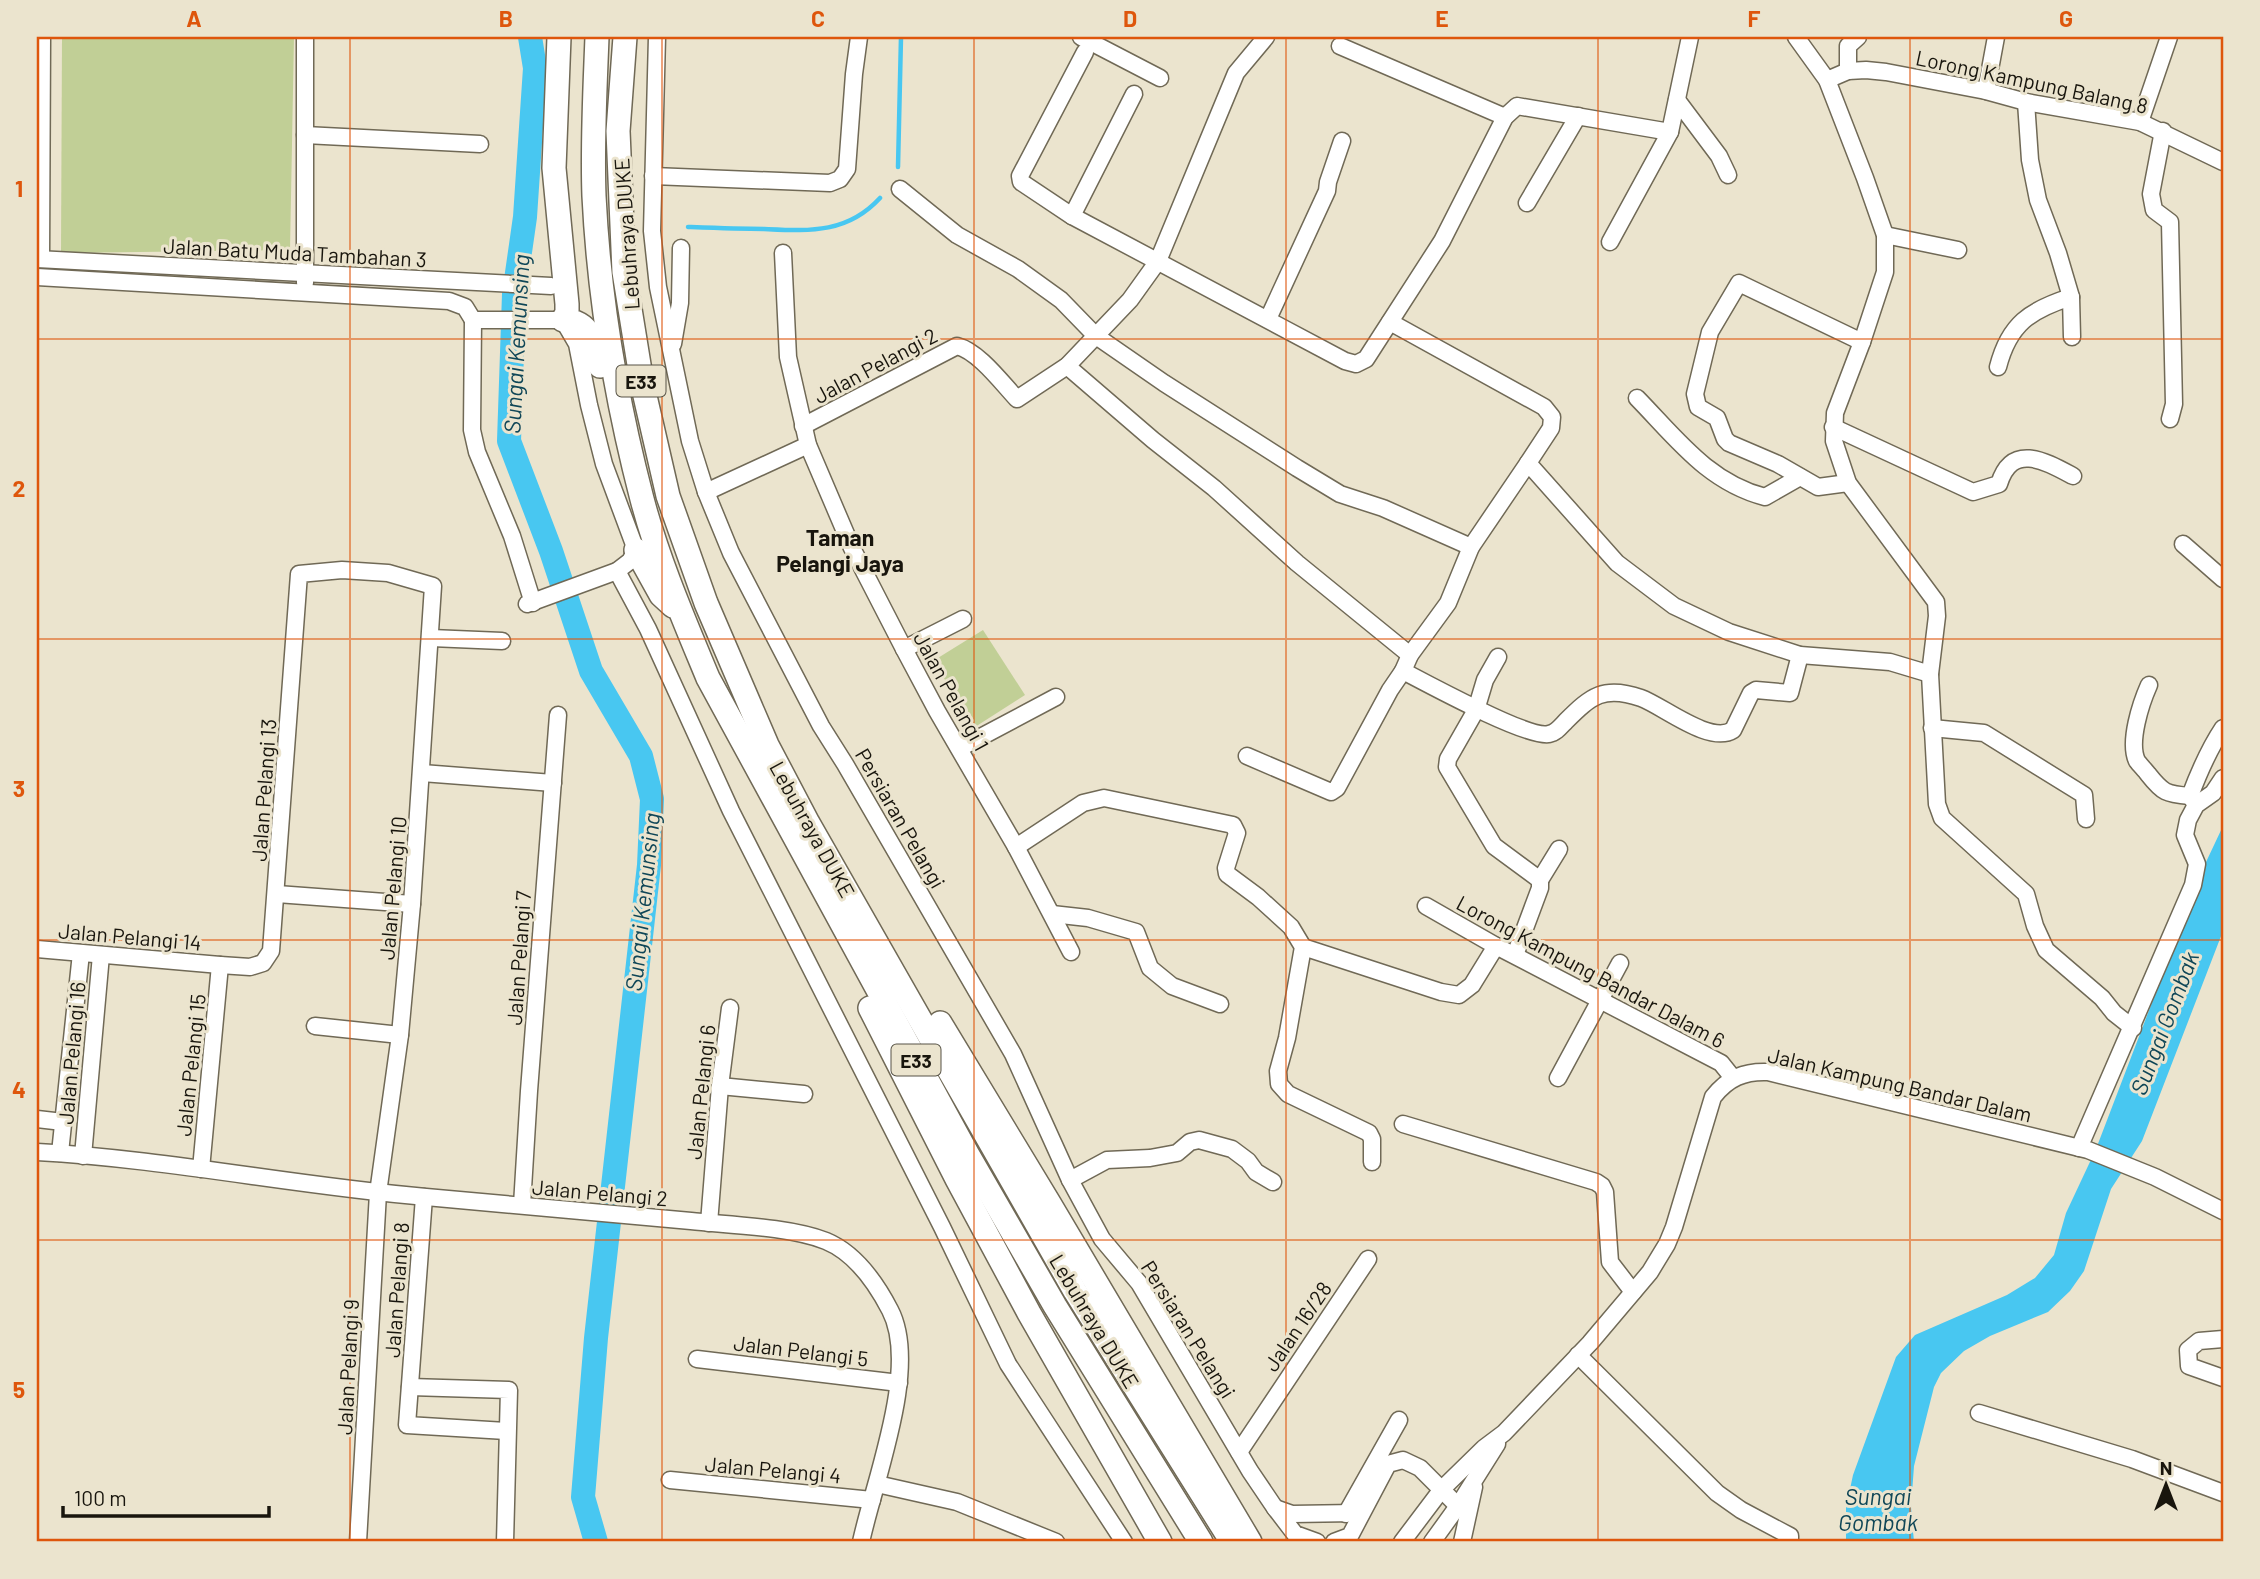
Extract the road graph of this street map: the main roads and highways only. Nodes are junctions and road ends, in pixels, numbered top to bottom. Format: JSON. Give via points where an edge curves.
{"nodes":[{"id":1,"x":559,"y":37,"type":"edge"},
{"id":2,"x":597,"y":37,"type":"edge"},
{"id":3,"x":625,"y":37,"type":"edge"},
{"id":4,"x":642,"y":501,"type":"junction"},
{"id":5,"x":636,"y":550,"type":"road end"},
{"id":6,"x":681,"y":612,"type":"junction"},
{"id":7,"x":780,"y":812,"type":"junction"},
{"id":8,"x":823,"y":849,"type":"junction"},
{"id":9,"x":1229,"y":1508,"type":"junction"},
{"id":10,"x":1162,"y":1542,"type":"edge"},
{"id":11,"x":1201,"y":1542,"type":"edge"},
{"id":12,"x":1232,"y":1542,"type":"edge"},
{"id":13,"x":1250,"y":1542,"type":"edge"},
{"id":14,"x":1263,"y":1542,"type":"edge"}],
"edges":[{"from":1,"to":4,"type":"highway","via":[[554,168],[566,304],[563,320],[581,324],[592,337],[623,473],[632,494]]},
{"from":2,"to":4,"type":"highway","name":"Lebuhraya DUKE","number":"E33","via":[[593,124],[599,266],[613,373]]},
{"from":3,"to":8,"type":"highway","name":"Lebuhraya DUKE","number":"E33","via":[[618,131],[624,272],[642,383],[668,496],[750,708]]},
{"from":4,"to":6,"type":"highway","name":"Lebuhraya DUKE","number":"E33"},
{"from":5,"to":6,"type":"highway","via":[[660,595]]},
{"from":6,"to":7,"type":"highway","name":"Lebuhraya DUKE","number":"E33","via":[[708,678]]},
{"from":7,"to":10,"type":"highway","via":[[802,875],[957,1179]]},
{"from":7,"to":11,"type":"highway","name":"Lebuhraya DUKE","number":"E33","via":[[1055,1306]]},
{"from":8,"to":9,"type":"highway","via":[[878,919]]},
{"from":8,"to":12,"type":"highway","name":"Lebuhraya DUKE","number":"E33","via":[[1076,1292]]},
{"from":9,"to":13,"type":"highway"},
{"from":9,"to":14,"type":"highway"}]}
